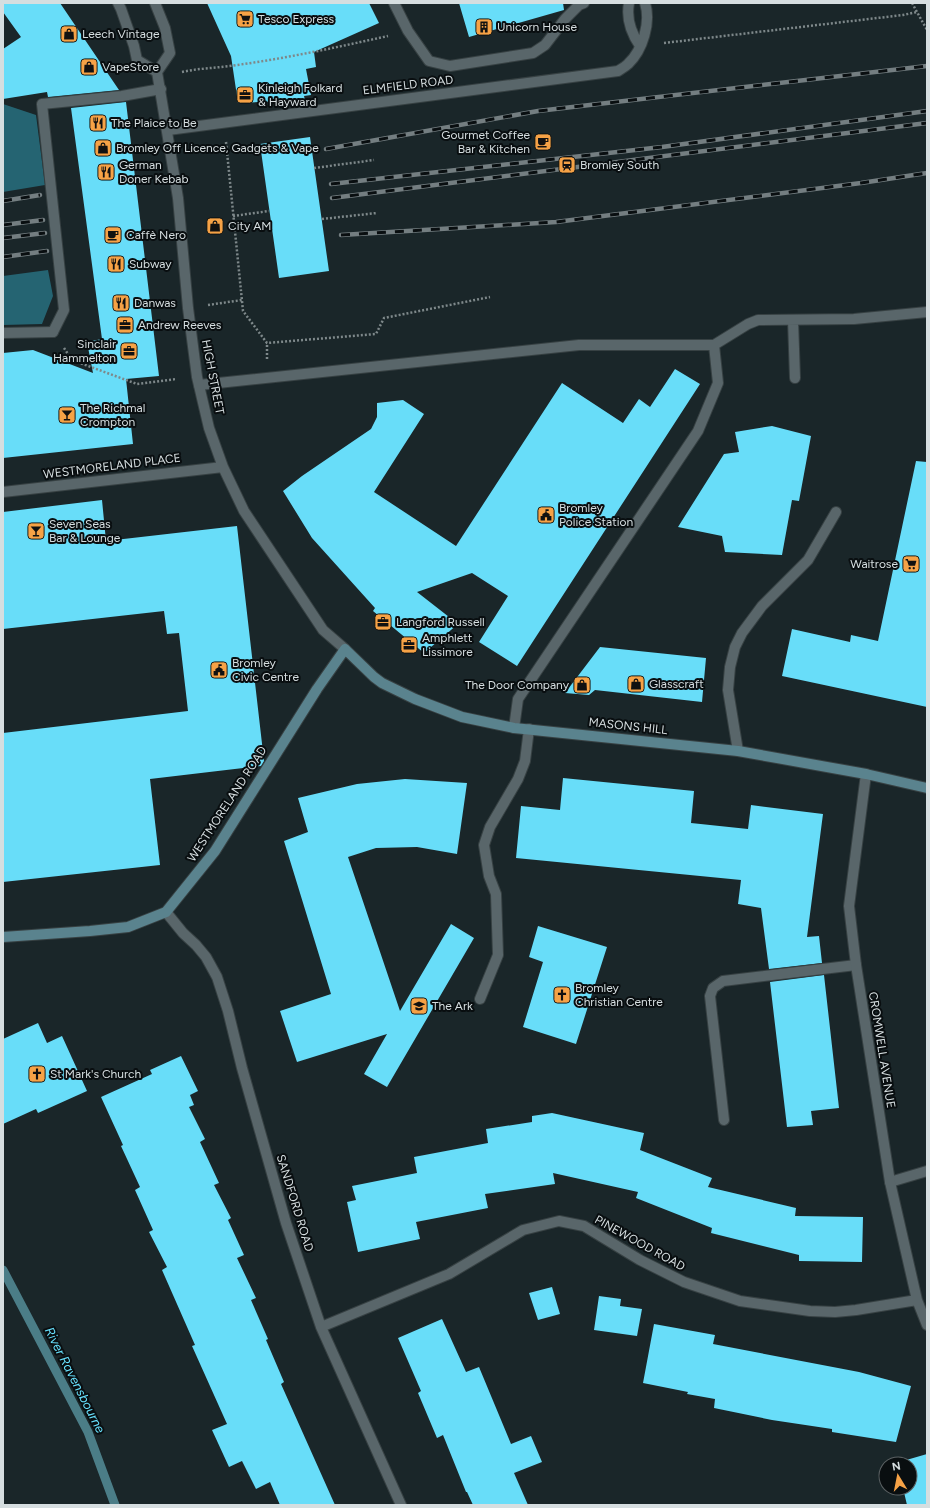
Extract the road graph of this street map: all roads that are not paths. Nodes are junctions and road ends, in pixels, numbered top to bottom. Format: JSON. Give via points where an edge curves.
{"nodes":[{"id":1,"x":118,"y":3,"type":"edge"},
{"id":2,"x":155,"y":3,"type":"edge"},
{"id":3,"x":394,"y":3,"type":"edge"},
{"id":4,"x":584,"y":3,"type":"edge"},
{"id":5,"x":629,"y":3,"type":"edge"},
{"id":6,"x":645,"y":3,"type":"edge"},
{"id":7,"x":640,"y":46,"type":"junction"},
{"id":8,"x":158,"y":75,"type":"junction"},
{"id":9,"x":161,"y":89,"type":"junction"},
{"id":10,"x":168,"y":130,"type":"junction"},
{"id":11,"x":927,"y":312,"type":"edge"},
{"id":12,"x":793,"y":320,"type":"junction"},
{"id":13,"x":3,"y":333,"type":"edge"},
{"id":14,"x":714,"y":345,"type":"junction"},
{"id":15,"x":795,"y":378,"type":"dead end"},
{"id":16,"x":198,"y":381,"type":"junction"},
{"id":17,"x":223,"y":467,"type":"junction"},
{"id":18,"x":3,"y":492,"type":"edge"},
{"id":19,"x":836,"y":512,"type":"dead end"},
{"id":20,"x":345,"y":649,"type":"junction"},
{"id":21,"x":514,"y":728,"type":"junction"},
{"id":22,"x":529,"y":730,"type":"junction"},
{"id":23,"x":738,"y":751,"type":"junction"},
{"id":24,"x":866,"y":774,"type":"junction"},
{"id":25,"x":927,"y":788,"type":"edge"},
{"id":26,"x":166,"y":912,"type":"junction"},
{"id":27,"x":3,"y":937,"type":"edge"},
{"id":28,"x":856,"y":965,"type":"junction"},
{"id":29,"x":480,"y":999,"type":"dead end"},
{"id":30,"x":724,"y":1120,"type":"dead end"},
{"id":31,"x":927,"y":1170,"type":"edge"},
{"id":32,"x":890,"y":1182,"type":"junction"},
{"id":33,"x":917,"y":1300,"type":"junction"},
{"id":34,"x":927,"y":1325,"type":"edge"},
{"id":35,"x":321,"y":1327,"type":"junction"},
{"id":36,"x":401,"y":1505,"type":"edge"}],
"edges":[{"from":1,"to":8,"type":"street","via":[[137,60]]},
{"from":2,"to":8,"type":"street","via":[[165,28],[170,53]]},
{"from":3,"to":4,"type":"street","via":[[408,32],[429,61],[450,66],[533,53],[545,45],[565,19]]},
{"from":5,"to":7,"type":"street","via":[[630,25],[633,36]]},
{"from":6,"to":7,"type":"street","name":"ELMFIELD ROAD","via":[[647,30]]},
{"from":7,"to":10,"type":"street","name":"ELMFIELD ROAD","via":[[628,65],[618,71]]},
{"from":8,"to":9,"type":"street","name":"HIGH STREET"},
{"from":9,"to":10,"type":"street","name":"HIGH STREET"},
{"from":9,"to":13,"type":"street","via":[[122,96],[42,104],[64,310],[53,332]]},
{"from":10,"to":16,"type":"street","name":"HIGH STREET"},
{"from":11,"to":12,"type":"street","via":[[854,319]]},
{"from":12,"to":14,"type":"street","via":[[758,320]]},
{"from":12,"to":15,"type":"street"},
{"from":14,"to":16,"type":"street","via":[[579,345]]},
{"from":14,"to":21,"type":"street","via":[[718,383],[698,430],[518,699]]},
{"from":16,"to":17,"type":"street","name":"HIGH STREET","via":[[209,428]]},
{"from":17,"to":18,"type":"street","name":"WESTMORELAND PLACE"},
{"from":17,"to":20,"type":"street","name":"HIGH STREET","via":[[244,512],[265,544],[323,630]]},
{"from":19,"to":23,"type":"street","via":[[808,560],[762,606],[742,633],[736,647],[730,667],[728,690]]},
{"from":20,"to":21,"type":"main road","name":"MASONS HILL","via":[[374,677],[398,691],[462,717]]},
{"from":20,"to":26,"type":"main road","name":"WESTMORELAND ROAD","via":[[317,688],[215,851]]},
{"from":21,"to":22,"type":"main road","name":"MASONS HILL"},
{"from":22,"to":23,"type":"main road","name":"MASONS HILL"},
{"from":22,"to":29,"type":"street","via":[[523,767],[490,827],[484,845],[489,876],[496,894],[498,955]]},
{"from":23,"to":24,"type":"main road","name":"MASONS HILL"},
{"from":24,"to":25,"type":"main road","name":"MASONS HILL"},
{"from":24,"to":28,"type":"street","name":"CROMWELL AVENUE","via":[[849,906]]},
{"from":26,"to":27,"type":"main road","name":"WESTMORELAND ROAD","via":[[128,927]]},
{"from":26,"to":35,"type":"street","name":"SANDFORD ROAD","via":[[199,949],[216,977],[228,1011],[286,1223]]},
{"from":28,"to":30,"type":"street","via":[[723,981],[713,988],[710,996]]},
{"from":28,"to":32,"type":"street","name":"CROMWELL AVENUE"},
{"from":31,"to":32,"type":"street"},
{"from":32,"to":33,"type":"street","name":"CROMWELL AVENUE"},
{"from":33,"to":34,"type":"street","name":"CROMWELL AVENUE"},
{"from":33,"to":35,"type":"street","name":"PINEWOOD ROAD","via":[[835,1312],[740,1301],[684,1282],[640,1260],[584,1226],[559,1221],[523,1230],[449,1274]]},
{"from":35,"to":36,"type":"street","name":"SANDFORD ROAD"}]}
